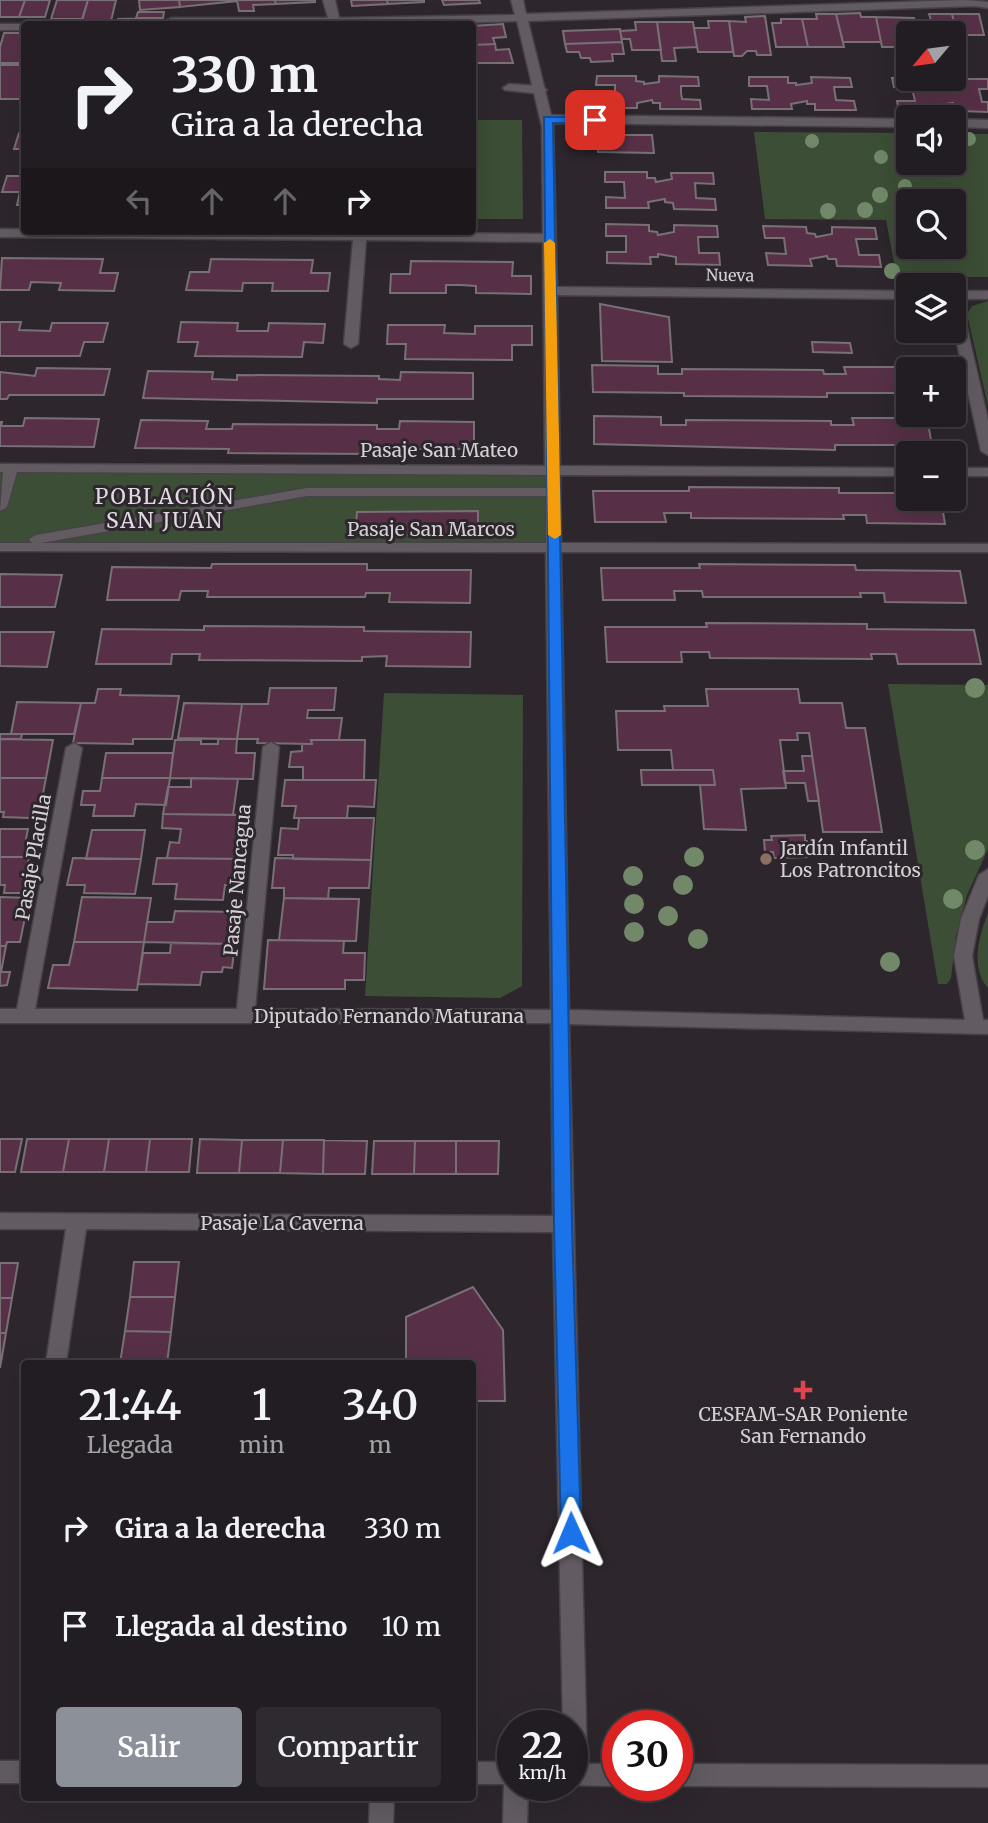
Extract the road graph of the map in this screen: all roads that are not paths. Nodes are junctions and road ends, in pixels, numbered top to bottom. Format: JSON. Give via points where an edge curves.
{"nodes":[{"id":1,"x":329,"y":0,"type":"edge"},
{"id":2,"x":517,"y":0,"type":"edge"},
{"id":3,"x":978,"y":1,"type":"edge"},
{"id":4,"x":988,"y":5,"type":"edge"},
{"id":5,"x":522,"y":16,"type":"junction"},
{"id":6,"x":334,"y":21,"type":"edge"},
{"id":7,"x":365,"y":21,"type":"edge"},
{"id":8,"x":0,"y":27,"type":"edge"},
{"id":9,"x":21,"y":27,"type":"edge"},
{"id":10,"x":509,"y":88,"type":"dead end"},
{"id":11,"x":541,"y":90,"type":"junction"},
{"id":12,"x":548,"y":119,"type":"junction"},
{"id":13,"x":896,"y":123,"type":"edge"},
{"id":14,"x":966,"y":123,"type":"edge"},
{"id":15,"x":988,"y":124,"type":"edge"},
{"id":16,"x":0,"y":233,"type":"edge"},
{"id":17,"x":21,"y":233,"type":"edge"},
{"id":18,"x":360,"y":235,"type":"edge"},
{"id":19,"x":408,"y":235,"type":"edge"},
{"id":20,"x":550,"y":238,"type":"junction"},
{"id":21,"x":551,"y":291,"type":"junction"},
{"id":22,"x":896,"y":295,"type":"edge"},
{"id":23,"x":966,"y":295,"type":"edge"},
{"id":24,"x":988,"y":295,"type":"edge"},
{"id":25,"x":963,"y":343,"type":"edge"},
{"id":26,"x":351,"y":344,"type":"dead end"},
{"id":27,"x":988,"y":451,"type":"edge"},
{"id":28,"x":5,"y":468,"type":"edge"},
{"id":29,"x":553,"y":470,"type":"junction"},
{"id":30,"x":896,"y":471,"type":"edge"},
{"id":31,"x":966,"y":472,"type":"edge"},
{"id":32,"x":988,"y":472,"type":"edge"},
{"id":33,"x":553,"y":492,"type":"junction"},
{"id":34,"x":0,"y":507,"type":"edge"},
{"id":35,"x":0,"y":546,"type":"edge"},
{"id":36,"x":555,"y":548,"type":"junction"},
{"id":37,"x":988,"y":548,"type":"edge"},
{"id":38,"x":271,"y":747,"type":"dead end"},
{"id":39,"x":74,"y":748,"type":"dead end"},
{"id":40,"x":988,"y":875,"type":"edge"},
{"id":41,"x":0,"y":1016,"type":"edge"},
{"id":42,"x":25,"y":1016,"type":"junction"},
{"id":43,"x":245,"y":1016,"type":"junction"},
{"id":44,"x":561,"y":1016,"type":"junction"},
{"id":45,"x":982,"y":1026,"type":"edge"},
{"id":46,"x":0,"y":1221,"type":"edge"},
{"id":47,"x":77,"y":1222,"type":"junction"},
{"id":48,"x":563,"y":1224,"type":"junction"},
{"id":49,"x":56,"y":1360,"type":"edge"},
{"id":50,"x":573,"y":1710,"type":"edge"},
{"id":51,"x":0,"y":1772,"type":"edge"},
{"id":52,"x":21,"y":1772,"type":"edge"},
{"id":53,"x":476,"y":1773,"type":"edge"},
{"id":54,"x":497,"y":1773,"type":"edge"},
{"id":55,"x":693,"y":1775,"type":"edge"},
{"id":56,"x":988,"y":1776,"type":"edge"},
{"id":57,"x":382,"y":1801,"type":"edge"},
{"id":58,"x":516,"y":1801,"type":"edge"},
{"id":59,"x":381,"y":1823,"type":"edge"},
{"id":60,"x":515,"y":1823,"type":"edge"}],
"edges":[{"from":1,"to":6,"type":"street"},
{"from":2,"to":5,"type":"street"},
{"from":3,"to":4,"type":"street"},
{"from":3,"to":5,"type":"street"},
{"from":5,"to":7,"type":"street"},
{"from":5,"to":11,"type":"street"},
{"from":8,"to":9,"type":"street"},
{"from":10,"to":11,"type":"street"},
{"from":11,"to":12,"type":"street"},
{"from":12,"to":13,"type":"street"},
{"from":12,"to":20,"type":"street"},
{"from":14,"to":15,"type":"street"},
{"from":16,"to":17,"type":"street"},
{"from":18,"to":26,"type":"street"},
{"from":19,"to":20,"type":"street"},
{"from":20,"to":21,"type":"street"},
{"from":21,"to":22,"type":"street","name":"Nueva"},
{"from":21,"to":29,"type":"street"},
{"from":23,"to":24,"type":"street"},
{"from":25,"to":27,"type":"street"},
{"from":28,"to":29,"type":"street","name":"Pasaje San Mateo"},
{"from":28,"to":34,"type":"street"},
{"from":29,"to":30,"type":"street","name":"Pasaje San Mateo"},
{"from":29,"to":33,"type":"street"},
{"from":31,"to":32,"type":"street"},
{"from":33,"to":35,"type":"street","via":[[307,492]]},
{"from":33,"to":36,"type":"street"},
{"from":35,"to":36,"type":"street","name":"Pasaje San Marcos"},
{"from":36,"to":37,"type":"street","name":"Pasaje San Marcos"},
{"from":36,"to":44,"type":"street"},
{"from":38,"to":43,"type":"street","name":"Pasaje Nancagua"},
{"from":39,"to":42,"type":"street","name":"Pasaje Placilla"},
{"from":40,"to":45,"type":"street","via":[[970,919],[963,956]]},
{"from":41,"to":42,"type":"street","name":"Diputado Fernando Maturana"},
{"from":42,"to":43,"type":"street","name":"Diputado Fernando Maturana"},
{"from":43,"to":44,"type":"street","name":"Diputado Fernando Maturana"},
{"from":44,"to":45,"type":"street","name":"Diputado Fernando Maturana"},
{"from":44,"to":48,"type":"street"},
{"from":46,"to":47,"type":"street","name":"Pasaje La Caverna"},
{"from":47,"to":48,"type":"street","name":"Pasaje La Caverna"},
{"from":47,"to":49,"type":"street"},
{"from":48,"to":50,"type":"street"},
{"from":51,"to":52,"type":"street"},
{"from":53,"to":54,"type":"street"},
{"from":55,"to":56,"type":"street"},
{"from":57,"to":59,"type":"street"},
{"from":58,"to":60,"type":"street"}]}
